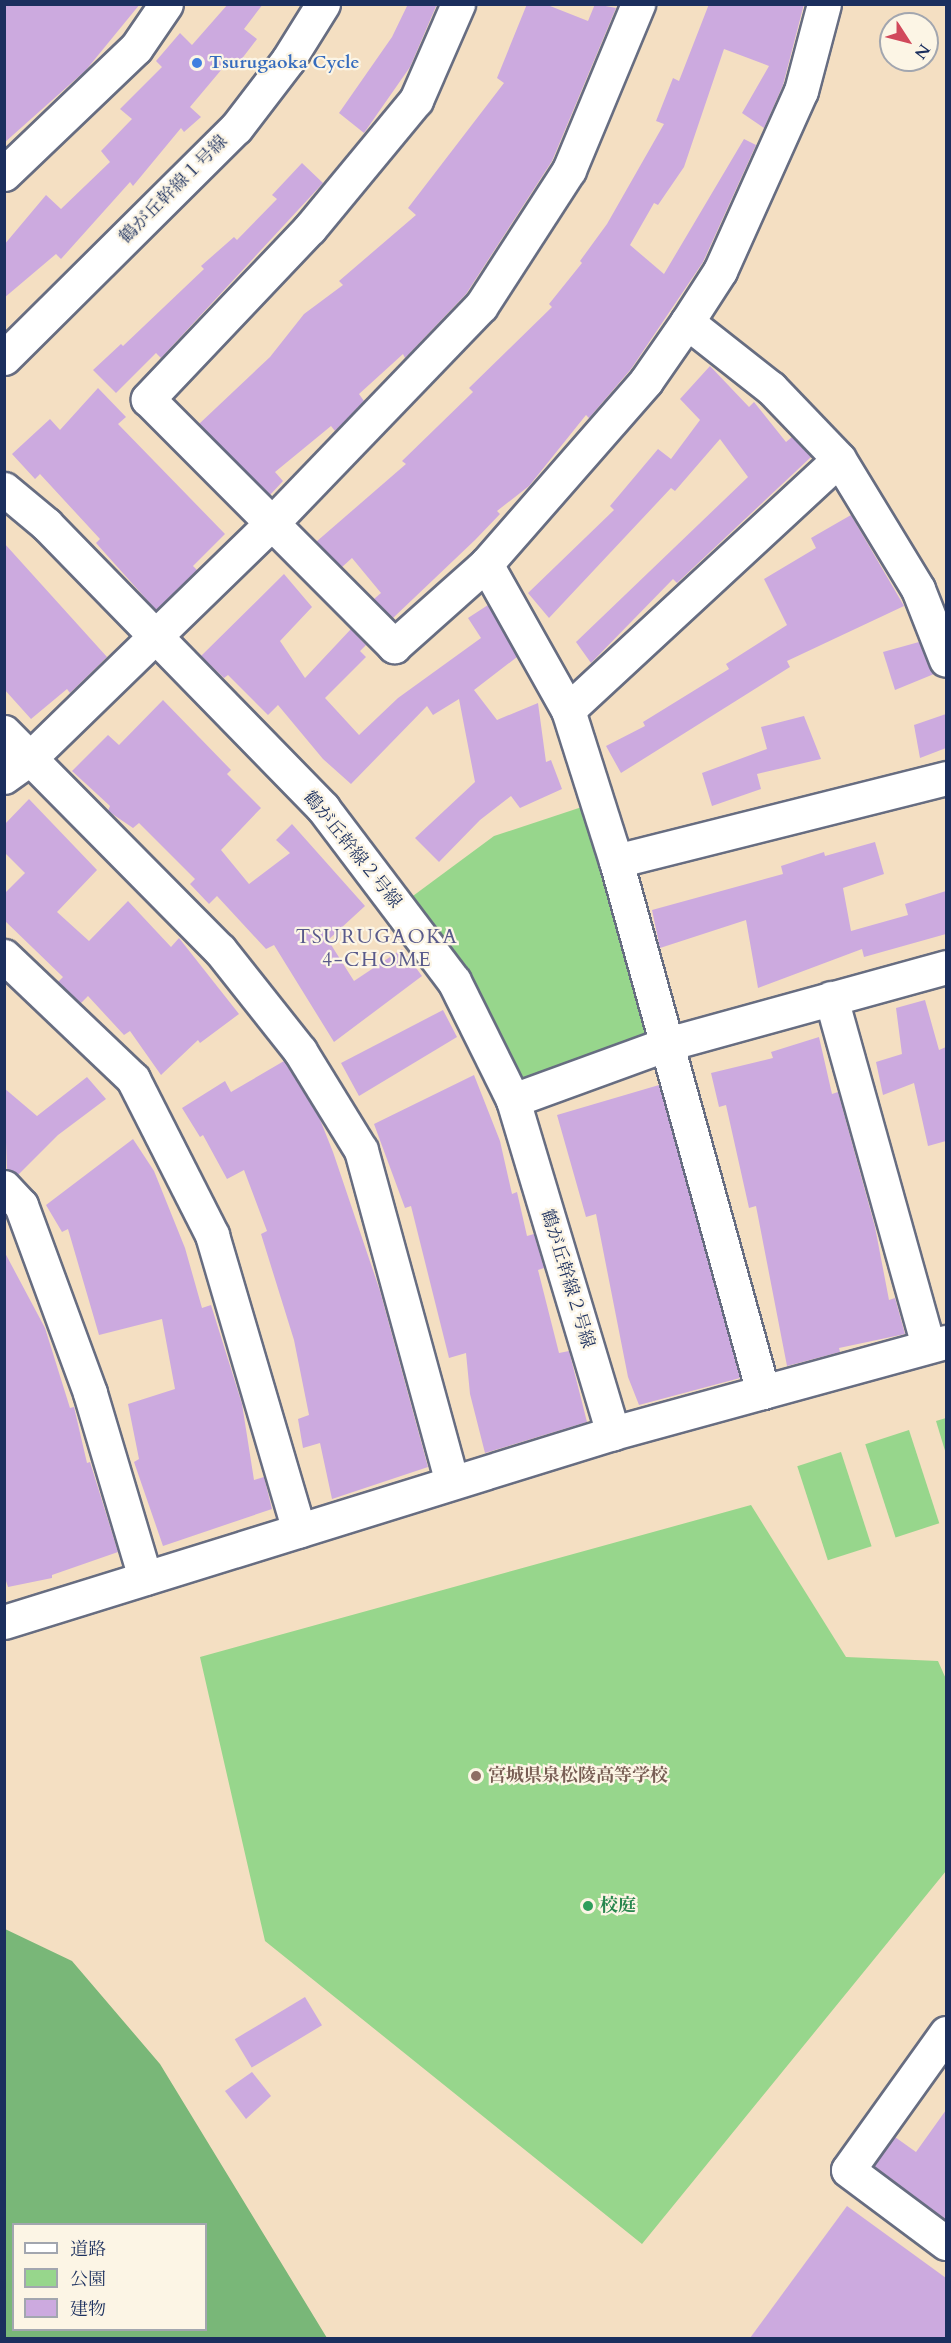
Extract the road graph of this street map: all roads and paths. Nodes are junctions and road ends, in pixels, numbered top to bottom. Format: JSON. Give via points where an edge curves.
{"nodes":[{"id":1,"x":166,"y":4,"type":"edge"},
{"id":2,"x":323,"y":4,"type":"edge"},
{"id":3,"x":458,"y":4,"type":"edge"},
{"id":4,"x":638,"y":4,"type":"edge"},
{"id":5,"x":824,"y":4,"type":"edge"},
{"id":6,"x":4,"y":174,"type":"edge"},
{"id":7,"x":687,"y":322,"type":"junction"},
{"id":8,"x":4,"y":358,"type":"edge"},
{"id":9,"x":839,"y":459,"type":"junction"},
{"id":10,"x":4,"y":489,"type":"edge"},
{"id":11,"x":272,"y":523,"type":"junction"},
{"id":12,"x":486,"y":564,"type":"junction"},
{"id":13,"x":154,"y":638,"type":"junction"},
{"id":14,"x":946,"y":660,"type":"edge"},
{"id":15,"x":568,"y":710,"type":"junction"},
{"id":16,"x":4,"y":732,"type":"edge"},
{"id":17,"x":17,"y":768,"type":"edge"},
{"id":18,"x":946,"y":778,"type":"edge"},
{"id":19,"x":616,"y":861,"type":"junction"},
{"id":20,"x":4,"y":956,"type":"edge"},
{"id":21,"x":946,"y":966,"type":"edge"},
{"id":22,"x":831,"y":998,"type":"junction"},
{"id":23,"x":667,"y":1044,"type":"junction"},
{"id":24,"x":513,"y":1100,"type":"junction"},
{"id":25,"x":4,"y":1187,"type":"edge"},
{"id":26,"x":938,"y":1344,"type":"edge"},
{"id":27,"x":763,"y":1392,"type":"junction"},
{"id":28,"x":613,"y":1432,"type":"junction"},
{"id":29,"x":453,"y":1482,"type":"junction"},
{"id":30,"x":299,"y":1530,"type":"junction"},
{"id":31,"x":145,"y":1578,"type":"junction"},
{"id":32,"x":4,"y":1622,"type":"edge"},
{"id":33,"x":946,"y":2033,"type":"edge"},
{"id":34,"x":946,"y":2243,"type":"edge"}],
"edges":[{"from":1,"to":6,"type":"street","via":[[136,48]]},
{"from":2,"to":8,"type":"street","name":"鶴が丘幹線１号線","via":[[288,60],[236,128]]},
{"from":3,"to":11,"type":"street","via":[[416,100],[310,228],[148,399]]},
{"from":4,"to":11,"type":"street","via":[[569,170],[481,306]]},
{"from":5,"to":7,"type":"street","via":[[801,91],[720,271]]},
{"from":7,"to":9,"type":"street","via":[[771,388]]},
{"from":7,"to":12,"type":"street","via":[[646,381]]},
{"from":9,"to":14,"type":"street","via":[[918,589]]},
{"from":9,"to":15,"type":"street"},
{"from":10,"to":13,"type":"street","name":"鶴が丘幹線２号線","via":[[46,524]]},
{"from":11,"to":12,"type":"street","via":[[394,645]]},
{"from":11,"to":13,"type":"street"},
{"from":12,"to":15,"type":"street"},
{"from":13,"to":17,"type":"street"},
{"from":13,"to":24,"type":"street","name":"鶴が丘幹線２号線","via":[[323,808],[454,981]]},
{"from":15,"to":19,"type":"street"},
{"from":16,"to":17,"type":"street"},
{"from":17,"to":29,"type":"street","via":[[220,950],[300,1052],[361,1150]]},
{"from":18,"to":19,"type":"street"},
{"from":19,"to":23,"type":"street"},
{"from":20,"to":30,"type":"street","via":[[133,1079],[212,1235]]},
{"from":21,"to":22,"type":"street"},
{"from":22,"to":23,"type":"street"},
{"from":22,"to":26,"type":"street"},
{"from":23,"to":24,"type":"street"},
{"from":23,"to":27,"type":"street"},
{"from":24,"to":28,"type":"street","name":"鶴が丘幹線２号線"},
{"from":25,"to":31,"type":"street","via":[[21,1205],[90,1393]]},
{"from":26,"to":27,"type":"street"},
{"from":27,"to":28,"type":"street"},
{"from":28,"to":29,"type":"street"},
{"from":29,"to":30,"type":"street"},
{"from":30,"to":31,"type":"street"},
{"from":31,"to":32,"type":"street"},
{"from":33,"to":34,"type":"street","via":[[848,2170]]}]}
